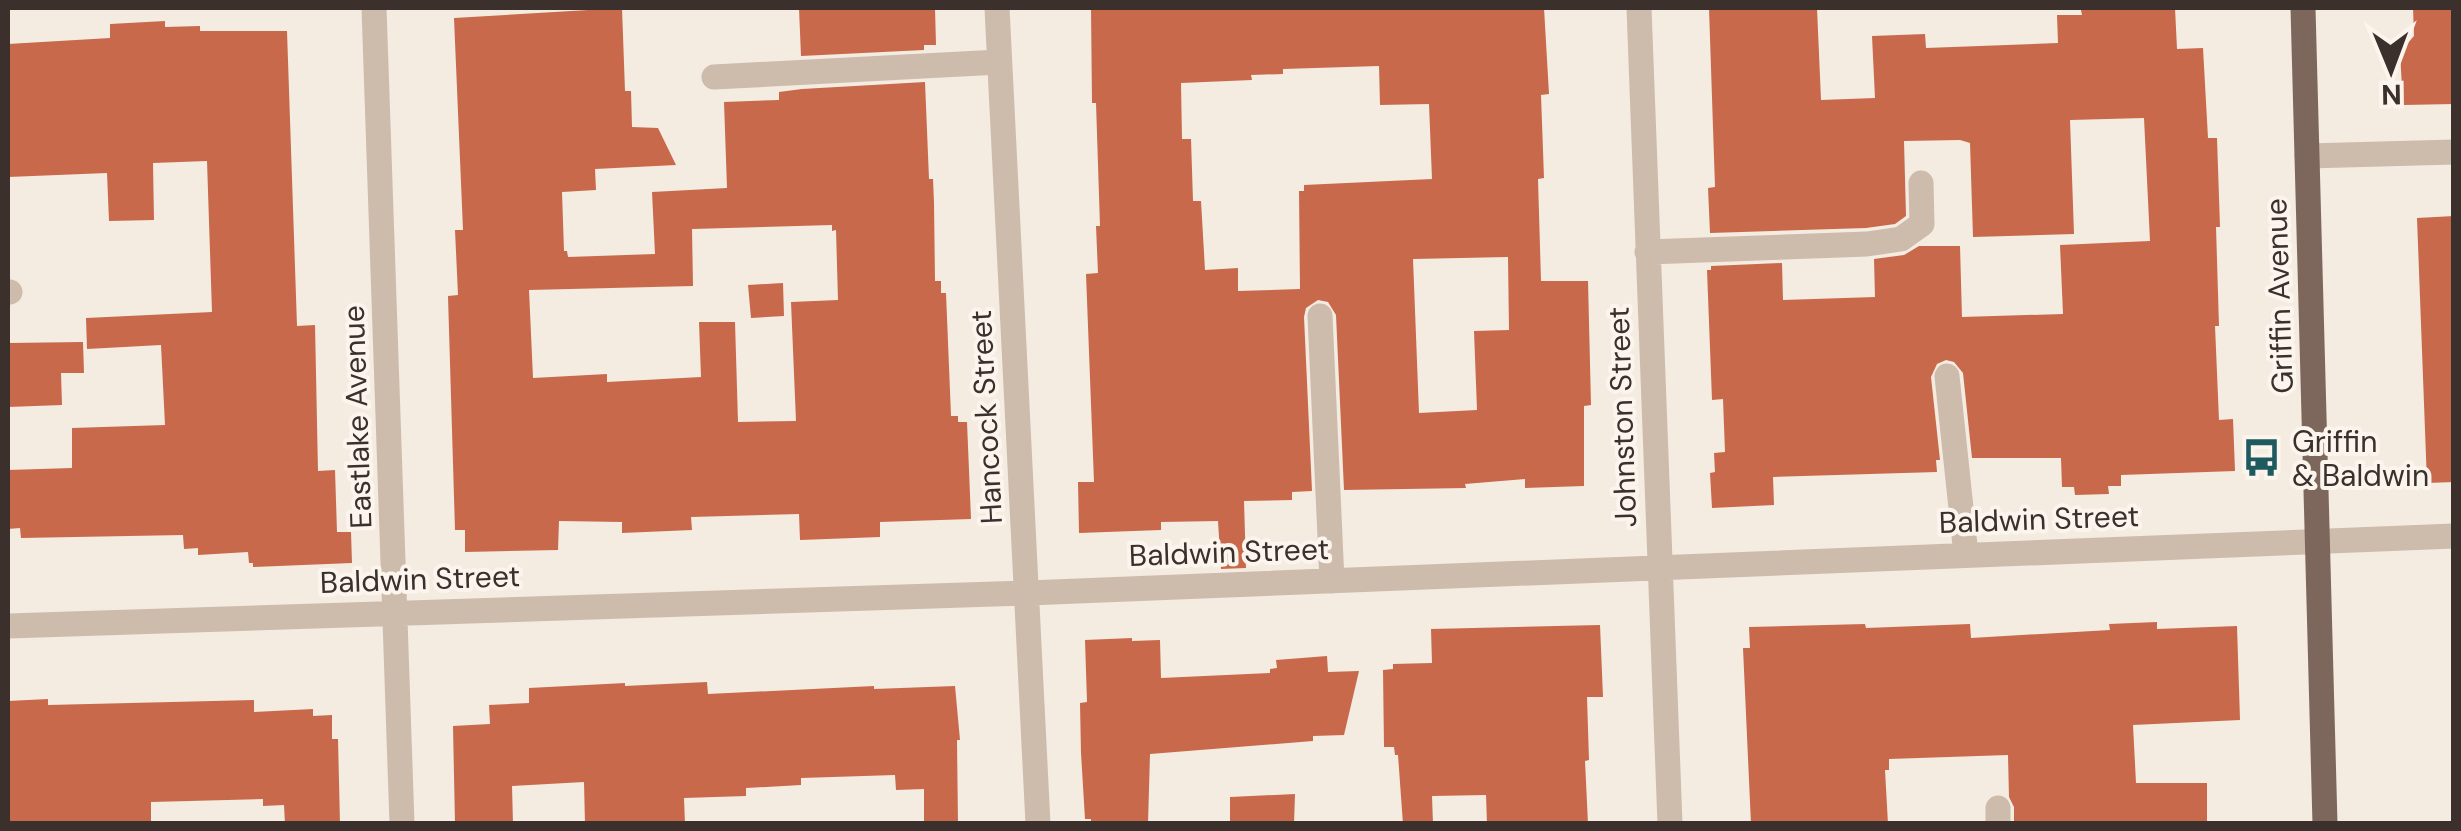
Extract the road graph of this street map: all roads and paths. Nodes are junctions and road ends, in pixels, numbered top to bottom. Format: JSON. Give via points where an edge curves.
{"nodes":[{"id":1,"x":374,"y":8,"type":"edge"},
{"id":2,"x":997,"y":8,"type":"edge"},
{"id":3,"x":1639,"y":8,"type":"edge"},
{"id":4,"x":2302,"y":8,"type":"edge"},
{"id":5,"x":999,"y":62,"type":"junction"},
{"id":6,"x":714,"y":76,"type":"dead end"},
{"id":7,"x":2454,"y":152,"type":"edge"},
{"id":8,"x":2307,"y":156,"type":"junction"},
{"id":9,"x":1921,"y":183,"type":"dead end"},
{"id":10,"x":1648,"y":252,"type":"junction"},
{"id":11,"x":1320,"y":316,"type":"dead end"},
{"id":12,"x":1947,"y":376,"type":"dead end"},
{"id":13,"x":2454,"y":536,"type":"edge"},
{"id":14,"x":2316,"y":541,"type":"junction"},
{"id":15,"x":1966,"y":555,"type":"junction"},
{"id":16,"x":1660,"y":567,"type":"junction"},
{"id":17,"x":1332,"y":580,"type":"junction"},
{"id":18,"x":1028,"y":593,"type":"junction"},
{"id":19,"x":396,"y":612,"type":"junction"},
{"id":20,"x":8,"y":626,"type":"edge"},
{"id":21,"x":402,"y":824,"type":"edge"},
{"id":22,"x":1038,"y":824,"type":"edge"},
{"id":23,"x":1670,"y":824,"type":"edge"},
{"id":24,"x":2326,"y":824,"type":"edge"}],
"edges":[{"from":1,"to":19,"type":"street","name":"Eastlake Avenue"},
{"from":2,"to":5,"type":"street","name":"Hancock Street"},
{"from":3,"to":10,"type":"street","name":"Johnston Street"},
{"from":4,"to":8,"type":"main road","name":"Griffin Avenue"},
{"from":5,"to":6,"type":"street"},
{"from":5,"to":18,"type":"street","name":"Hancock Street"},
{"from":7,"to":8,"type":"street"},
{"from":8,"to":14,"type":"main road","name":"Griffin Avenue"},
{"from":9,"to":10,"type":"street","via":[[1922,224],[1901,239]]},
{"from":10,"to":16,"type":"street","name":"Johnston Street"},
{"from":11,"to":17,"type":"street"},
{"from":12,"to":15,"type":"street"},
{"from":13,"to":14,"type":"street","name":"Baldwin Street"},
{"from":14,"to":15,"type":"street","name":"Baldwin Street"},
{"from":14,"to":24,"type":"main road","name":"Griffin Avenue"},
{"from":15,"to":16,"type":"street","name":"Baldwin Street"},
{"from":16,"to":17,"type":"street","name":"Baldwin Street"},
{"from":16,"to":23,"type":"street","name":"Johnston Street"},
{"from":17,"to":18,"type":"street","name":"Baldwin Street"},
{"from":18,"to":19,"type":"street","name":"Baldwin Street"},
{"from":18,"to":22,"type":"street","name":"Hancock Street"},
{"from":19,"to":20,"type":"street","name":"Baldwin Street"},
{"from":19,"to":21,"type":"street","name":"Eastlake Avenue"}]}
